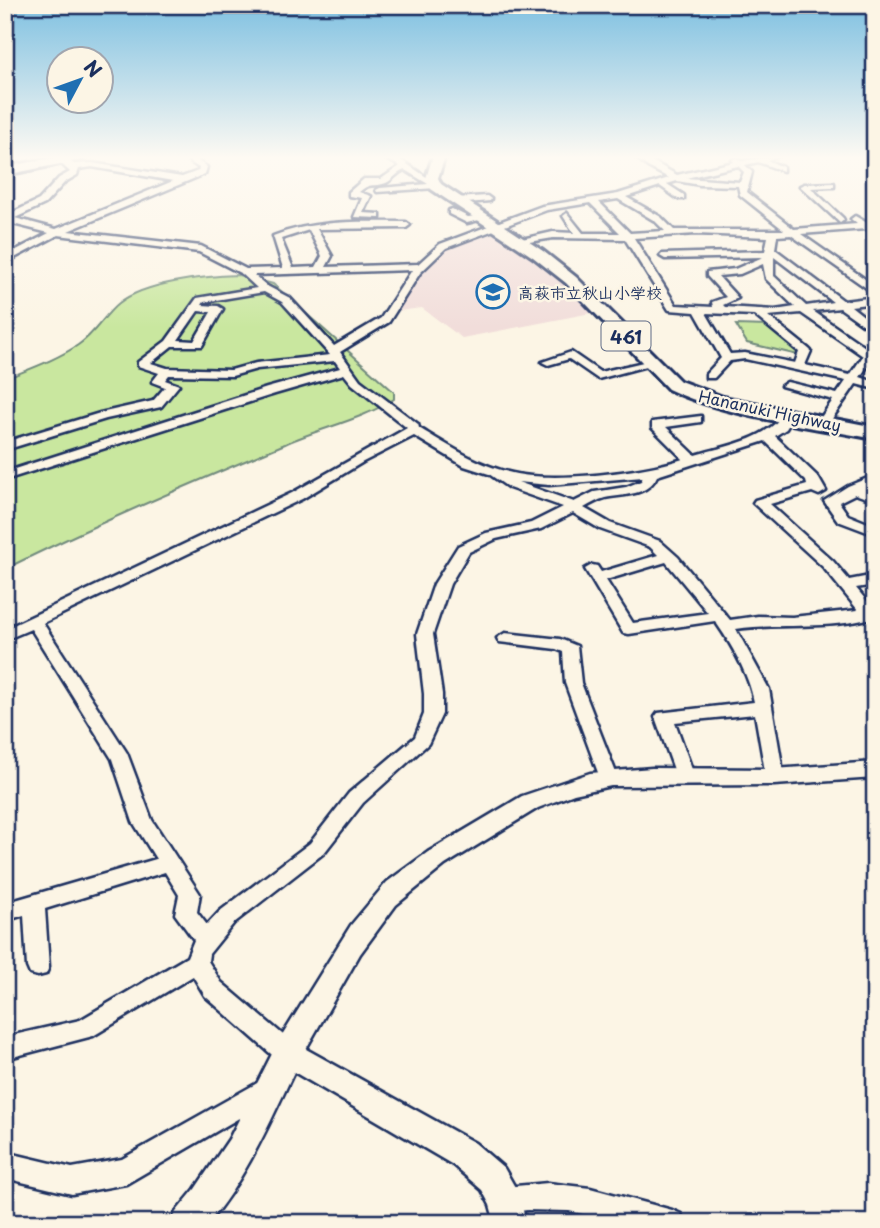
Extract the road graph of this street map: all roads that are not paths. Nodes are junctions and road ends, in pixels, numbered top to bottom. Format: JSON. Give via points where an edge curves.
{"nodes":[{"id":1,"x":102,"y":213,"type":"edge"},
{"id":2,"x":358,"y":213,"type":"edge"},
{"id":3,"x":474,"y":213,"type":"edge"},
{"id":4,"x":534,"y":213,"type":"edge"},
{"id":5,"x":605,"y":213,"type":"edge"},
{"id":6,"x":648,"y":213,"type":"edge"},
{"id":7,"x":768,"y":213,"type":"edge"},
{"id":8,"x":833,"y":213,"type":"edge"},
{"id":9,"x":567,"y":216,"type":"dead end"},
{"id":10,"x":7,"y":217,"type":"edge"},
{"id":11,"x":875,"y":217,"type":"edge"},
{"id":12,"x":855,"y":219,"type":"junction"},
{"id":13,"x":840,"y":220,"type":"junction"},
{"id":14,"x":389,"y":225,"type":"junction"},
{"id":15,"x":405,"y":225,"type":"dead end"},
{"id":16,"x":782,"y":225,"type":"junction"},
{"id":17,"x":312,"y":228,"type":"junction"},
{"id":18,"x":501,"y":229,"type":"junction"},
{"id":19,"x":552,"y":231,"type":"junction"},
{"id":20,"x":57,"y":232,"type":"junction"},
{"id":21,"x":792,"y":232,"type":"junction"},
{"id":22,"x":672,"y":233,"type":"junction"},
{"id":23,"x":774,"y":234,"type":"junction"},
{"id":24,"x":573,"y":235,"type":"junction"},
{"id":25,"x":628,"y":236,"type":"junction"},
{"id":26,"x":584,"y":247,"type":"dead end"},
{"id":27,"x":770,"y":254,"type":"junction"},
{"id":28,"x":666,"y":256,"type":"dead end"},
{"id":29,"x":5,"y":260,"type":"edge"},
{"id":30,"x":420,"y":267,"type":"junction"},
{"id":31,"x":289,"y":270,"type":"junction"},
{"id":32,"x":319,"y":270,"type":"junction"},
{"id":33,"x":245,"y":272,"type":"junction"},
{"id":34,"x":266,"y":289,"type":"junction"},
{"id":35,"x":875,"y":290,"type":"edge"},
{"id":36,"x":875,"y":300,"type":"edge"},
{"id":37,"x":843,"y":304,"type":"junction"},
{"id":38,"x":195,"y":309,"type":"junction"},
{"id":39,"x":699,"y":310,"type":"junction"},
{"id":40,"x":804,"y":310,"type":"junction"},
{"id":41,"x":723,"y":311,"type":"junction"},
{"id":42,"x":757,"y":312,"type":"junction"},
{"id":43,"x":875,"y":330,"type":"edge"},
{"id":44,"x":170,"y":343,"type":"junction"},
{"id":45,"x":335,"y":354,"type":"junction"},
{"id":46,"x":873,"y":356,"type":"edge"},
{"id":47,"x":727,"y":358,"type":"junction"},
{"id":48,"x":548,"y":362,"type":"dead end"},
{"id":49,"x":652,"y":363,"type":"junction"},
{"id":50,"x":799,"y":367,"type":"junction"},
{"id":51,"x":346,"y":370,"type":"junction"},
{"id":52,"x":166,"y":371,"type":"junction"},
{"id":53,"x":710,"y":376,"type":"dead end"},
{"id":54,"x":853,"y":379,"type":"junction"},
{"id":55,"x":787,"y":386,"type":"dead end"},
{"id":56,"x":875,"y":386,"type":"edge"},
{"id":57,"x":839,"y":398,"type":"junction"},
{"id":58,"x":788,"y":416,"type":"junction"},
{"id":59,"x":697,"y":419,"type":"dead end"},
{"id":60,"x":823,"y":423,"type":"junction"},
{"id":61,"x":413,"y":430,"type":"junction"},
{"id":62,"x":875,"y":433,"type":"edge"},
{"id":63,"x":767,"y":436,"type":"junction"},
{"id":64,"x":5,"y":446,"type":"edge"},
{"id":65,"x":693,"y":461,"type":"junction"},
{"id":66,"x":494,"y":472,"type":"junction"},
{"id":67,"x":652,"y":472,"type":"junction"},
{"id":68,"x":5,"y":476,"type":"edge"},
{"id":69,"x":875,"y":479,"type":"edge"},
{"id":70,"x":814,"y":487,"type":"junction"},
{"id":71,"x":853,"y":489,"type":"junction"},
{"id":72,"x":875,"y":497,"type":"edge"},
{"id":73,"x":831,"y":501,"type":"junction"},
{"id":74,"x":573,"y":507,"type":"junction"},
{"id":75,"x":875,"y":531,"type":"edge"},
{"id":76,"x":669,"y":556,"type":"junction"},
{"id":77,"x":594,"y":574,"type":"joint"},
{"id":78,"x":875,"y":580,"type":"edge"},
{"id":79,"x":845,"y":585,"type":"junction"},
{"id":80,"x":722,"y":620,"type":"junction"},
{"id":81,"x":34,"y":622,"type":"junction"},
{"id":82,"x":5,"y":635,"type":"edge"},
{"id":83,"x":505,"y":638,"type":"dead end"},
{"id":84,"x":764,"y":706,"type":"junction"},
{"id":85,"x":875,"y":770,"type":"edge"},
{"id":86,"x":685,"y":775,"type":"junction"},
{"id":87,"x":775,"y":777,"type":"junction"},
{"id":88,"x":609,"y":778,"type":"junction"},
{"id":89,"x":168,"y":863,"type":"junction"},
{"id":90,"x":34,"y":906,"type":"junction"},
{"id":91,"x":5,"y":912,"type":"edge"},
{"id":92,"x":206,"y":939,"type":"junction"},
{"id":93,"x":197,"y":962,"type":"junction"},
{"id":94,"x":38,"y":967,"type":"dead end"},
{"id":95,"x":5,"y":1048,"type":"edge"},
{"id":96,"x":287,"y":1053,"type":"junction"},
{"id":97,"x":271,"y":1086,"type":"junction"},
{"id":98,"x":5,"y":1165,"type":"edge"},
{"id":99,"x":508,"y":1211,"type":"edge"},
{"id":100,"x":187,"y":1223,"type":"edge"},
{"id":101,"x":672,"y":1223,"type":"edge"}],
"edges":[{"from":1,"to":20,"type":"street"},
{"from":2,"to":14,"type":"street","via":[[391,217]]},
{"from":3,"to":18,"type":"main road","name":"Hananuki Highway","number":"461"},
{"from":4,"to":18,"type":"street"},
{"from":5,"to":25,"type":"street"},
{"from":6,"to":22,"type":"street"},
{"from":7,"to":16,"type":"street"},
{"from":8,"to":13,"type":"street"},
{"from":9,"to":24,"type":"street","via":[[579,232]]},
{"from":10,"to":20,"type":"street"},
{"from":11,"to":12,"type":"street"},
{"from":12,"to":13,"type":"street"},
{"from":12,"to":21,"type":"street","via":[[866,226]]},
{"from":13,"to":16,"type":"street"},
{"from":14,"to":15,"type":"street"},
{"from":14,"to":17,"type":"street"},
{"from":16,"to":21,"type":"street"},
{"from":17,"to":31,"type":"street","via":[[276,238]]},
{"from":17,"to":32,"type":"street","via":[[327,256]]},
{"from":18,"to":19,"type":"street"},
{"from":18,"to":19,"type":"street"},
{"from":18,"to":30,"type":"street","via":[[443,246]]},
{"from":18,"to":49,"type":"main road","name":"Hananuki Highway","number":"461","via":[[571,280]]},
{"from":19,"to":24,"type":"street"},
{"from":20,"to":29,"type":"street"},
{"from":20,"to":33,"type":"street","via":[[197,248]]},
{"from":21,"to":23,"type":"street"},
{"from":21,"to":35,"type":"street"},
{"from":22,"to":23,"type":"street"},
{"from":22,"to":25,"type":"street"},
{"from":23,"to":27,"type":"street"},
{"from":24,"to":25,"type":"street"},
{"from":24,"to":26,"type":"street"},
{"from":25,"to":39,"type":"street","via":[[673,308]]},
{"from":27,"to":28,"type":"street"},
{"from":27,"to":37,"type":"street"},
{"from":27,"to":40,"type":"street","via":[[769,277]]},
{"from":27,"to":41,"type":"street","via":[[737,271],[710,274],[733,298],[716,304]]},
{"from":30,"to":32,"type":"street"},
{"from":30,"to":45,"type":"street","via":[[385,320]]},
{"from":31,"to":32,"type":"street"},
{"from":31,"to":33,"type":"street"},
{"from":33,"to":34,"type":"street"},
{"from":34,"to":38,"type":"street","via":[[201,300]]},
{"from":34,"to":45,"type":"street","via":[[295,309]]},
{"from":36,"to":37,"type":"street"},
{"from":37,"to":40,"type":"street"},
{"from":37,"to":43,"type":"street"},
{"from":38,"to":44,"type":"street"},
{"from":38,"to":44,"type":"street","via":[[218,309],[198,344]]},
{"from":39,"to":41,"type":"street"},
{"from":39,"to":47,"type":"street"},
{"from":40,"to":42,"type":"street"},
{"from":40,"to":46,"type":"street"},
{"from":41,"to":42,"type":"street"},
{"from":42,"to":50,"type":"street","via":[[805,351]]},
{"from":44,"to":52,"type":"street","via":[[142,365]]},
{"from":45,"to":51,"type":"street"},
{"from":45,"to":52,"type":"street","via":[[232,373]]},
{"from":46,"to":54,"type":"street"},
{"from":47,"to":50,"type":"street","via":[[745,356]]},
{"from":47,"to":53,"type":"street"},
{"from":48,"to":49,"type":"street","via":[[571,355],[598,376]]},
{"from":49,"to":58,"type":"main road","name":"Hananuki Highway","number":"461","via":[[683,390]]},
{"from":50,"to":54,"type":"street"},
{"from":51,"to":61,"type":"street"},
{"from":51,"to":68,"type":"street"},
{"from":52,"to":64,"type":"street","via":[[158,382],[173,385],[157,404]]},
{"from":54,"to":56,"type":"street"},
{"from":54,"to":57,"type":"street"},
{"from":55,"to":57,"type":"street"},
{"from":57,"to":60,"type":"street"},
{"from":58,"to":60,"type":"main road","name":"Hananuki Highway","number":"461"},
{"from":58,"to":63,"type":"street"},
{"from":59,"to":65,"type":"street","via":[[656,425]]},
{"from":60,"to":62,"type":"main road","name":"Hananuki Highway","number":"461"},
{"from":61,"to":66,"type":"street","via":[[455,456]]},
{"from":61,"to":81,"type":"street","via":[[297,496]]},
{"from":63,"to":65,"type":"street"},
{"from":63,"to":70,"type":"street","via":[[813,480]]},
{"from":65,"to":67,"type":"street"},
{"from":66,"to":67,"type":"street","via":[[549,481]]},
{"from":66,"to":74,"type":"street","via":[[514,485]]},
{"from":67,"to":74,"type":"street","via":[[647,483],[629,491],[598,495]]},
{"from":69,"to":71,"type":"street"},
{"from":70,"to":73,"type":"street"},
{"from":70,"to":79,"type":"street","via":[[760,503]]},
{"from":71,"to":72,"type":"street"},
{"from":71,"to":73,"type":"street"},
{"from":73,"to":75,"type":"street","via":[[843,518]]},
{"from":74,"to":76,"type":"street","via":[[605,526],[655,544]]},
{"from":74,"to":92,"type":"street","via":[[536,526],[491,536],[463,549],[442,584],[425,634],[433,714],[422,740],[356,798],[317,848],[227,917]]},
{"from":76,"to":77,"type":"street"},
{"from":76,"to":80,"type":"street"},
{"from":77,"to":80,"type":"street","via":[[629,629]]},
{"from":78,"to":79,"type":"street"},
{"from":79,"to":80,"type":"street","via":[[869,614],[792,622]]},
{"from":80,"to":84,"type":"street","via":[[760,689]]},
{"from":81,"to":82,"type":"street"},
{"from":81,"to":89,"type":"street","via":[[121,758],[143,822]]},
{"from":83,"to":88,"type":"street","via":[[560,644],[571,650],[573,683]]},
{"from":84,"to":86,"type":"street","via":[[664,717]]},
{"from":84,"to":87,"type":"street"},
{"from":85,"to":87,"type":"street"},
{"from":86,"to":87,"type":"street"},
{"from":86,"to":88,"type":"street"},
{"from":88,"to":96,"type":"street","via":[[576,784],[529,802],[401,885],[353,942]]},
{"from":89,"to":90,"type":"street"},
{"from":89,"to":92,"type":"street","via":[[190,894],[186,914]]},
{"from":90,"to":91,"type":"street"},
{"from":90,"to":94,"type":"street"},
{"from":92,"to":93,"type":"street"},
{"from":93,"to":95,"type":"street","via":[[85,1028]]},
{"from":93,"to":96,"type":"street","via":[[225,1002]]},
{"from":96,"to":97,"type":"street"},
{"from":96,"to":99,"type":"street","via":[[464,1154],[493,1180]]},
{"from":97,"to":98,"type":"street","via":[[126,1171],[72,1181]]},
{"from":97,"to":100,"type":"street","via":[[211,1196]]},
{"from":99,"to":101,"type":"street","via":[[527,1195],[575,1196]]}]}
